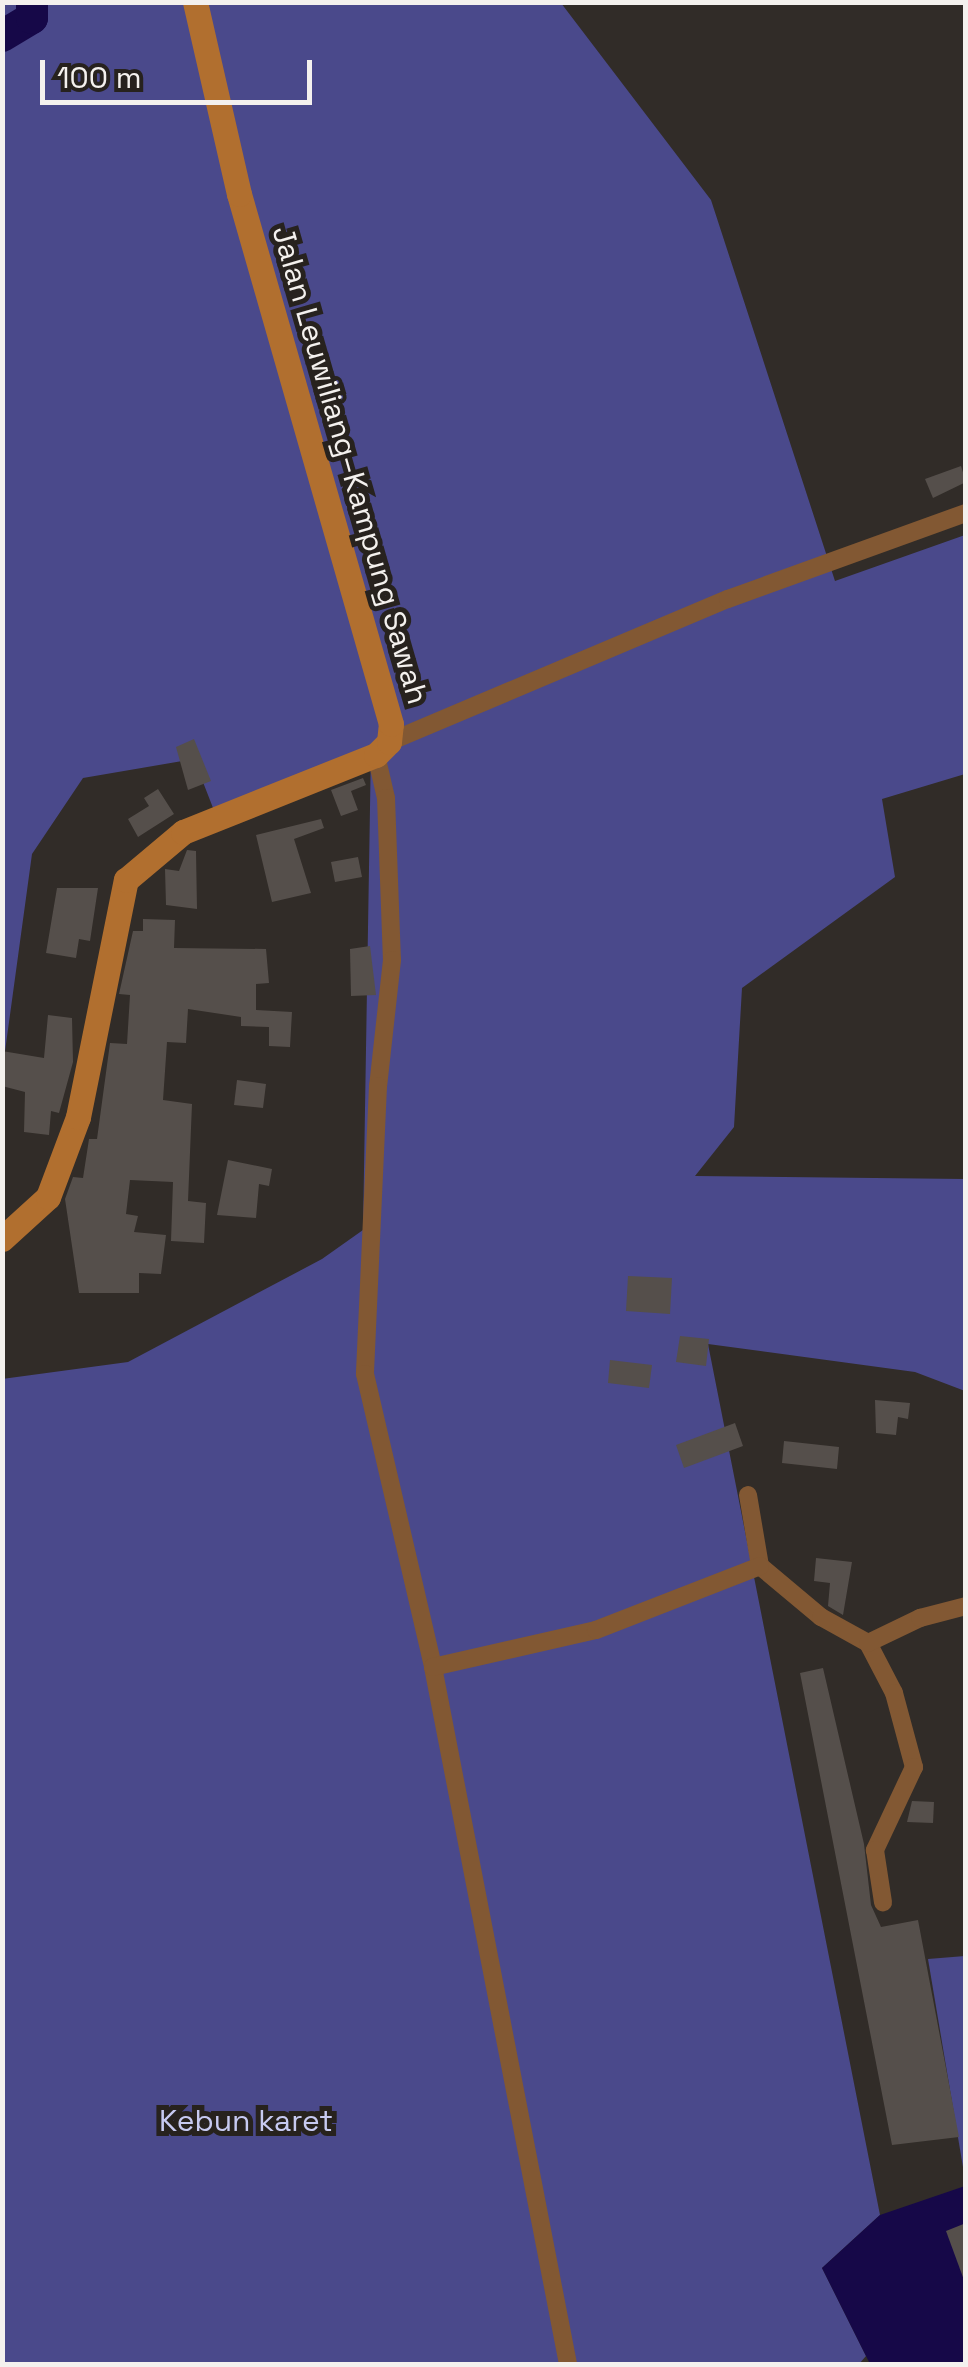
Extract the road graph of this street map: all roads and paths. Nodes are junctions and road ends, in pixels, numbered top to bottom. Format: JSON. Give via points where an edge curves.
{"nodes":[{"id":1,"x":195,"y":2,"type":"edge"},
{"id":2,"x":966,"y":513,"type":"edge"},
{"id":3,"x":382,"y":749,"type":"junction"},
{"id":4,"x":2,"y":1239,"type":"edge"},
{"id":5,"x":748,"y":1495,"type":"dead end"},
{"id":6,"x":760,"y":1566,"type":"junction"},
{"id":7,"x":966,"y":1606,"type":"edge"},
{"id":8,"x":868,"y":1642,"type":"junction"},
{"id":9,"x":432,"y":1667,"type":"junction"},
{"id":10,"x":883,"y":1902,"type":"dead end"},
{"id":11,"x":568,"y":2364,"type":"edge"}],
"edges":[{"from":1,"to":3,"type":"main road","name":"Jalan Leuwiliang–Kampung Sawah","via":[[238,194],[391,724]]},
{"from":2,"to":3,"type":"street","via":[[728,599]]},
{"from":3,"to":4,"type":"main road","via":[[183,832],[126,880],[78,1116],[48,1197]]},
{"from":3,"to":9,"type":"street","via":[[392,960],[376,1105],[366,1374]]},
{"from":5,"to":6,"type":"street"},
{"from":6,"to":8,"type":"street","via":[[820,1617]]},
{"from":6,"to":9,"type":"street","via":[[596,1630]]},
{"from":7,"to":8,"type":"street"},
{"from":8,"to":10,"type":"street","via":[[894,1693],[914,1767],[875,1850]]},
{"from":9,"to":11,"type":"street"}]}
